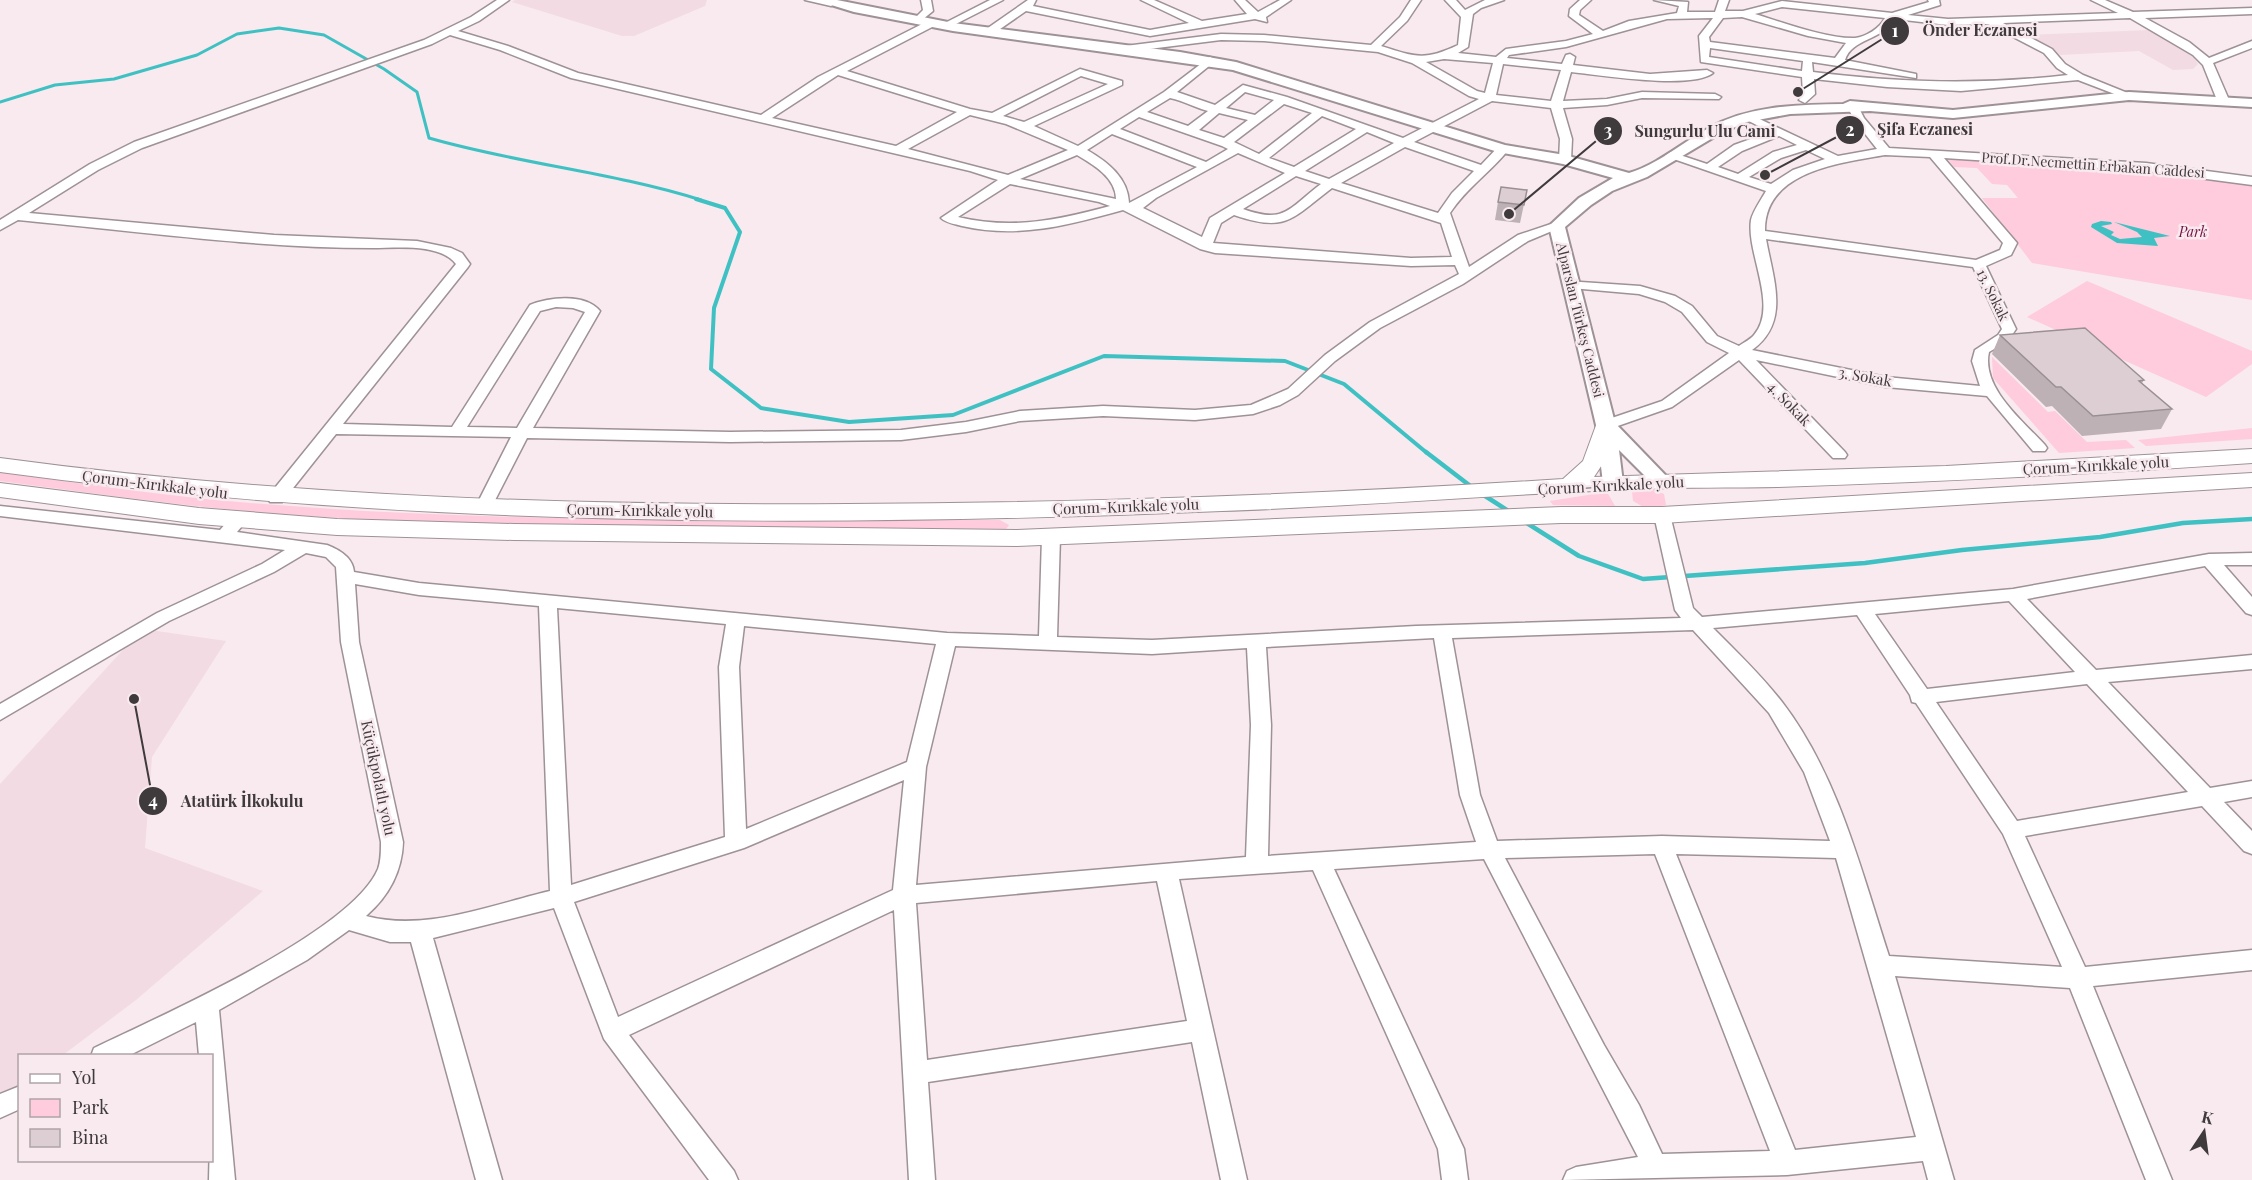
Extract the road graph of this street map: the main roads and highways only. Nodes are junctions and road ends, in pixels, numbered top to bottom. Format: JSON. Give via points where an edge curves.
{"nodes":[{"id":1,"x":826,"y":1,"type":"edge"},
{"id":2,"x":2252,"y":103,"type":"edge"},
{"id":3,"x":1738,"y":108,"type":"junction"},
{"id":4,"x":1628,"y":174,"type":"junction"},
{"id":5,"x":1606,"y":425,"type":"junction"},
{"id":6,"x":2252,"y":456,"type":"edge"},
{"id":7,"x":0,"y":465,"type":"edge"},
{"id":8,"x":2252,"y":480,"type":"edge"},
{"id":9,"x":1661,"y":481,"type":"junction"},
{"id":10,"x":1613,"y":483,"type":"junction"},
{"id":11,"x":1558,"y":488,"type":"junction"},
{"id":12,"x":0,"y":490,"type":"edge"},
{"id":13,"x":1669,"y":514,"type":"junction"},
{"id":14,"x":1630,"y":515,"type":"junction"}],
"edges":[{"from":1,"to":4,"type":"main road","via":[[917,21],[1210,60],[1503,149]]},
{"from":2,"to":3,"type":"main road","via":[[2129,96],[1975,113],[1805,104]]},
{"from":3,"to":4,"type":"main road","name":"Alparslan Türkeş Caddesi"},
{"from":3,"to":4,"type":"main road","name":"Alparslan Türkeş Caddesi","via":[[1716,130],[1642,174]]},
{"from":4,"to":5,"type":"main road","name":"Alparslan Türkeş Caddesi","via":[[1573,210],[1557,226]]},
{"from":5,"to":9,"type":"main road"},
{"from":5,"to":10,"type":"main road","name":"Alparslan Türkeş Caddesi"},
{"from":5,"to":11,"type":"highway","via":[[1590,471]]},
{"from":6,"to":9,"type":"highway","name":"Çorum-Kırıkkale yolu","via":[[1888,476]]},
{"from":7,"to":11,"type":"highway","name":"Çorum-Kırıkkale yolu","via":[[276,498],[639,512],[932,512],[1411,497]]},
{"from":8,"to":13,"type":"highway","name":"Çorum-Kırıkkale yolu"},
{"from":9,"to":10,"type":"highway","name":"Çorum-Kırıkkale yolu"},
{"from":9,"to":13,"type":"highway","via":[[1678,501]]},
{"from":10,"to":11,"type":"highway","name":"Çorum-Kırıkkale yolu"},
{"from":10,"to":14,"type":"highway"},
{"from":12,"to":14,"type":"highway","name":"Çorum-Kırıkkale yolu","via":[[232,527],[514,532],[1051,537]]},
{"from":13,"to":14,"type":"highway","name":"Çorum-Kırıkkale yolu"}]}
